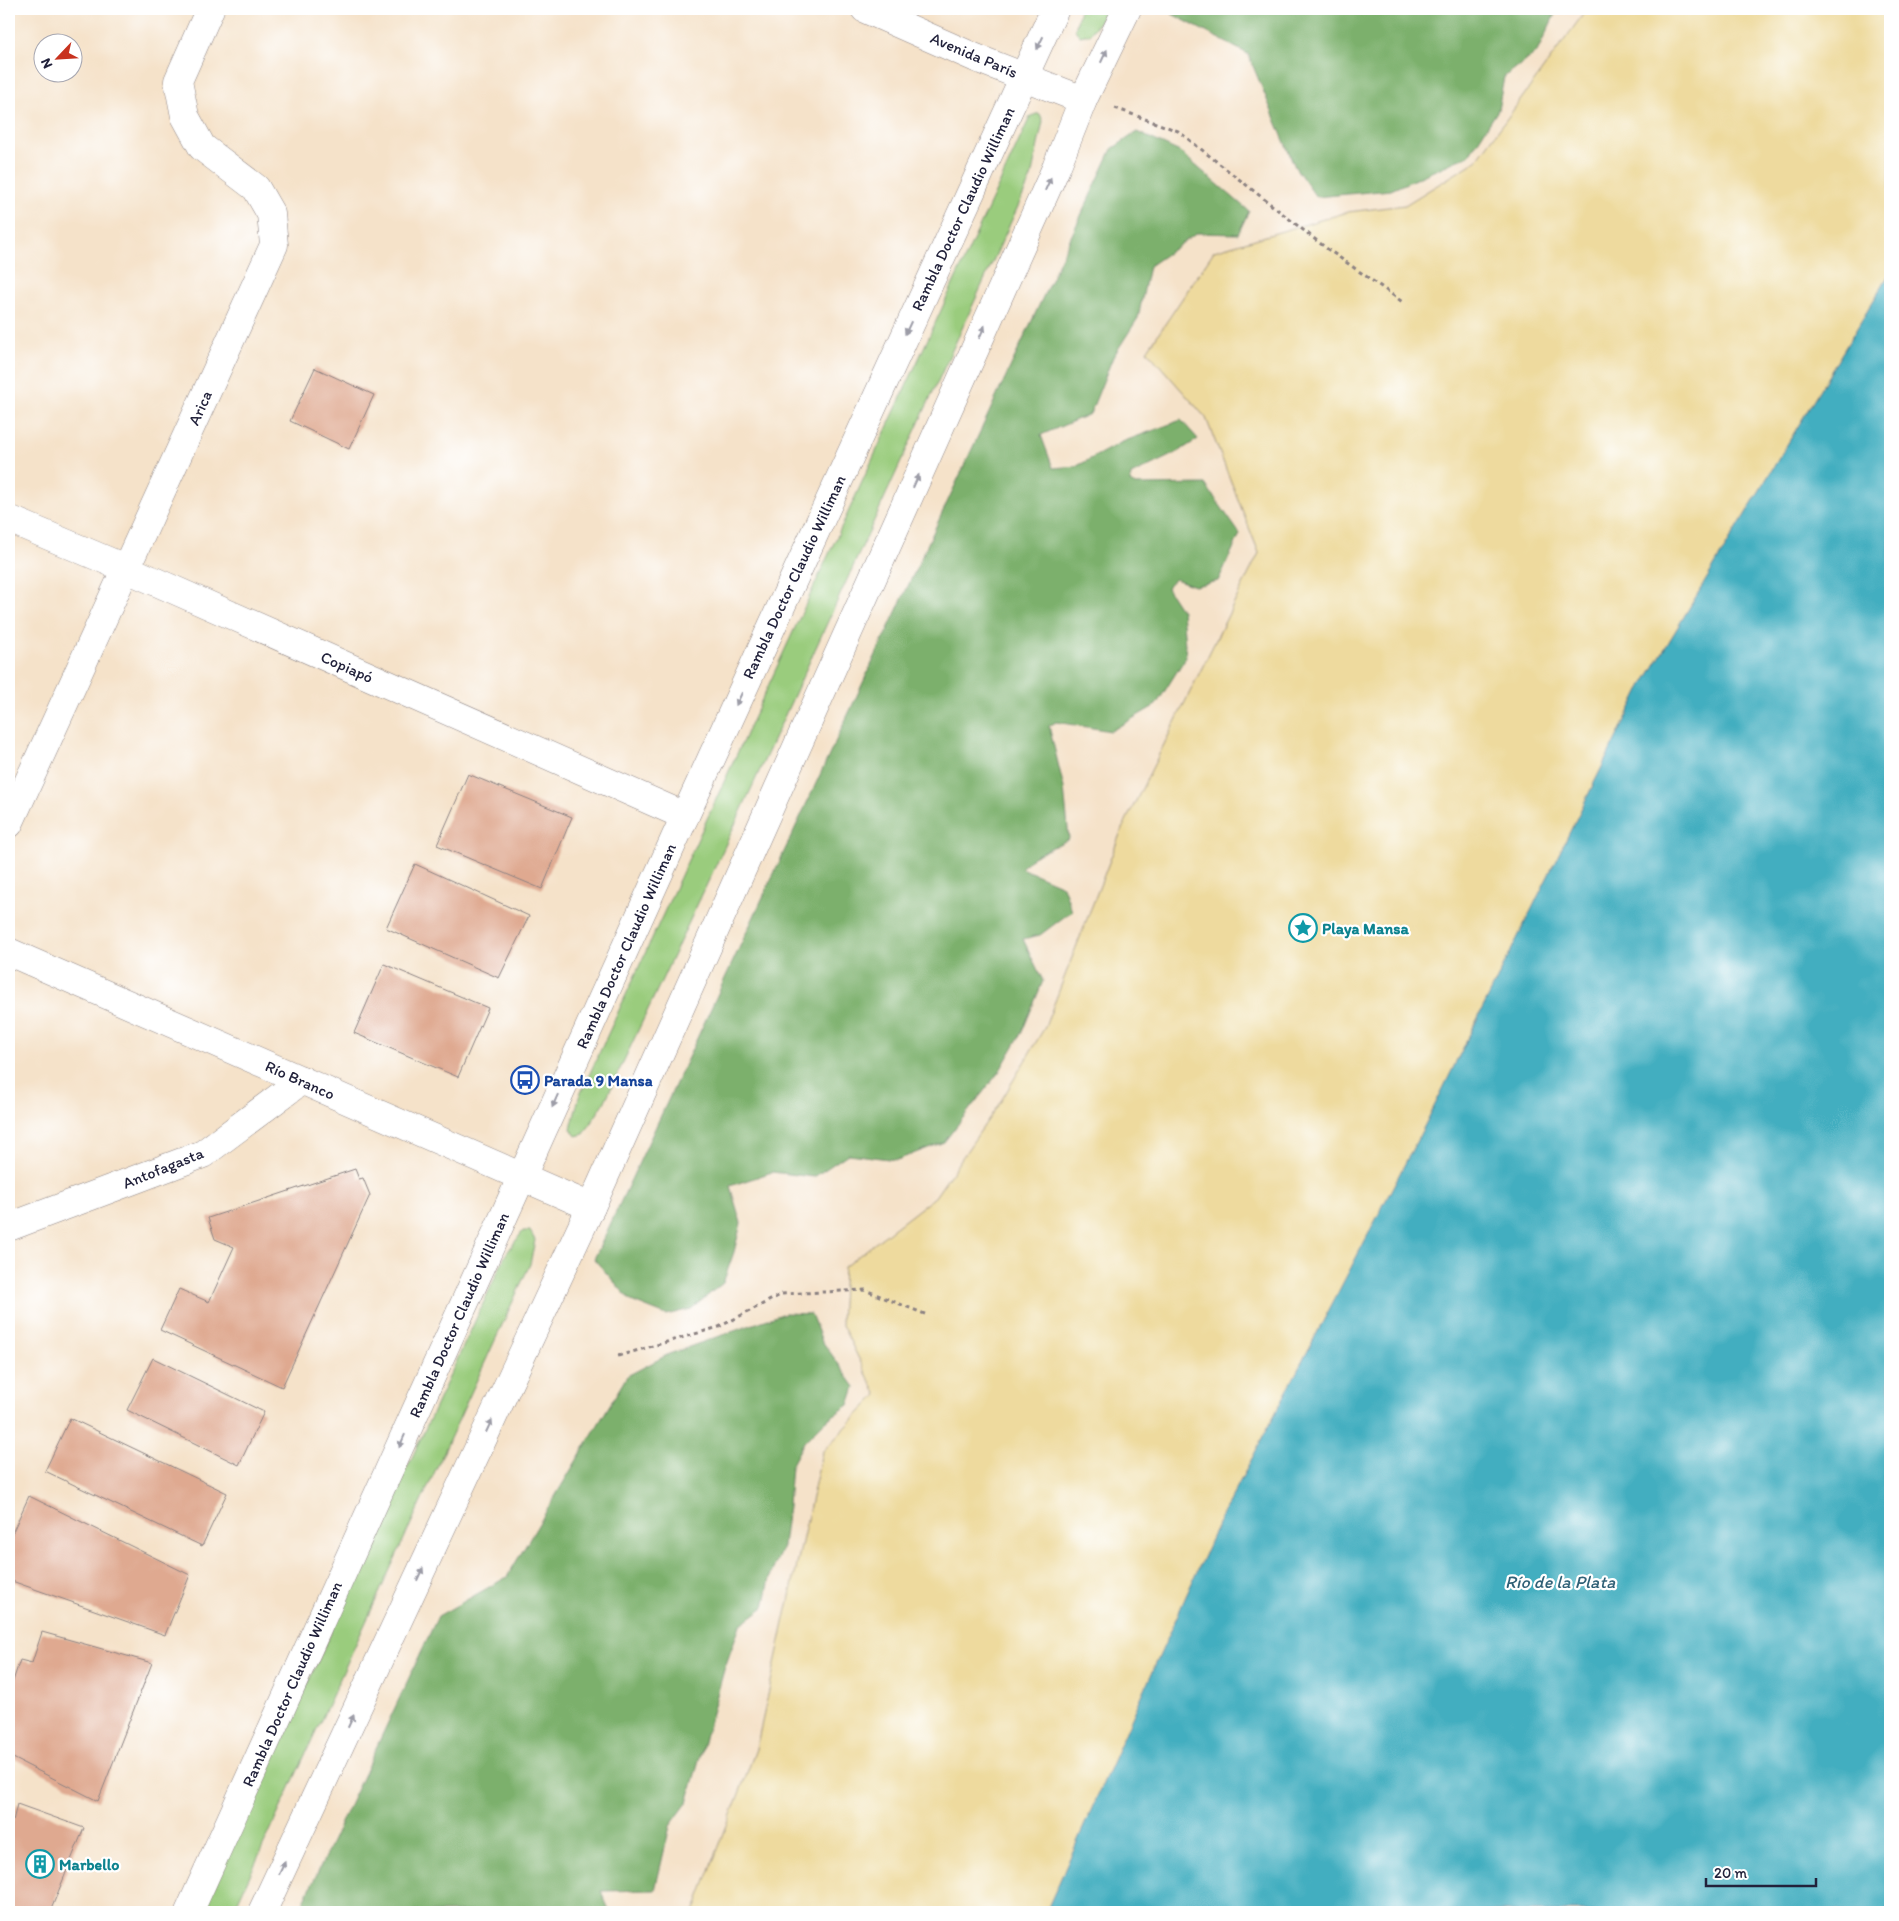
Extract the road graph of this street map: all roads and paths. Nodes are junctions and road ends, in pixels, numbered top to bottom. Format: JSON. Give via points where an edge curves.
{"nodes":[{"id":1,"x":210,"y":9,"type":"edge"},
{"id":2,"x":865,"y":9,"type":"edge"},
{"id":3,"x":1055,"y":9,"type":"edge"},
{"id":4,"x":1127,"y":9,"type":"edge"},
{"id":5,"x":898,"y":16,"type":"edge"},
{"id":6,"x":1024,"y":77,"type":"junction"},
{"id":7,"x":1083,"y":100,"type":"junction"},
{"id":8,"x":1404,"y":303,"type":"dead end"},
{"id":9,"x":9,"y":519,"type":"edge"},
{"id":10,"x":127,"y":569,"type":"junction"},
{"id":11,"x":685,"y":816,"type":"junction"},
{"id":12,"x":9,"y":824,"type":"edge"},
{"id":13,"x":9,"y":952,"type":"edge"},
{"id":14,"x":302,"y":1080,"type":"junction"},
{"id":15,"x":521,"y":1176,"type":"junction"},
{"id":16,"x":591,"y":1207,"type":"junction"},
{"id":17,"x":9,"y":1227,"type":"edge"},
{"id":18,"x":928,"y":1315,"type":"dead end"},
{"id":19,"x":618,"y":1356,"type":"dead end"},
{"id":20,"x":189,"y":1912,"type":"edge"},
{"id":21,"x":262,"y":1912,"type":"edge"}],
"edges":[{"from":1,"to":10,"type":"main road","name":"Arica","via":[[178,81],[185,116],[202,147],[256,188],[271,214],[274,245]]},
{"from":2,"to":5,"type":"main road","name":"Avenida París"},
{"from":3,"to":6,"type":"main road","name":"Rambla Doctor Claudio Williman","one_way":true},
{"from":7,"to":4,"type":"main road","one_way":true},
{"from":5,"to":6,"type":"main road","name":"Avenida París"},
{"from":6,"to":7,"type":"main road","name":"Avenida París"},
{"from":6,"to":11,"type":"main road","name":"Rambla Doctor Claudio Williman","one_way":true},
{"from":7,"to":8,"type":"path","via":[[1178,131],[1326,248]]},
{"from":16,"to":7,"type":"main road","one_way":true,"via":[[1052,177]]},
{"from":9,"to":10,"type":"main road","name":"Copiapó"},
{"from":10,"to":11,"type":"main road","name":"Copiapó"},
{"from":10,"to":12,"type":"main road","name":"Arica"},
{"from":11,"to":15,"type":"main road","name":"Rambla Doctor Claudio Williman","one_way":true},
{"from":13,"to":14,"type":"main road","name":"Río Branco"},
{"from":14,"to":15,"type":"main road","name":"Río Branco"},
{"from":14,"to":17,"type":"main road","name":"Antofagasta","via":[[202,1154]]},
{"from":15,"to":16,"type":"main road","name":"Río Branco"},
{"from":15,"to":20,"type":"main road","name":"Rambla Doctor Claudio Williman","one_way":true},
{"from":21,"to":16,"type":"main road","one_way":true},
{"from":18,"to":19,"type":"path","via":[[865,1290],[782,1294],[719,1327]]}]}
